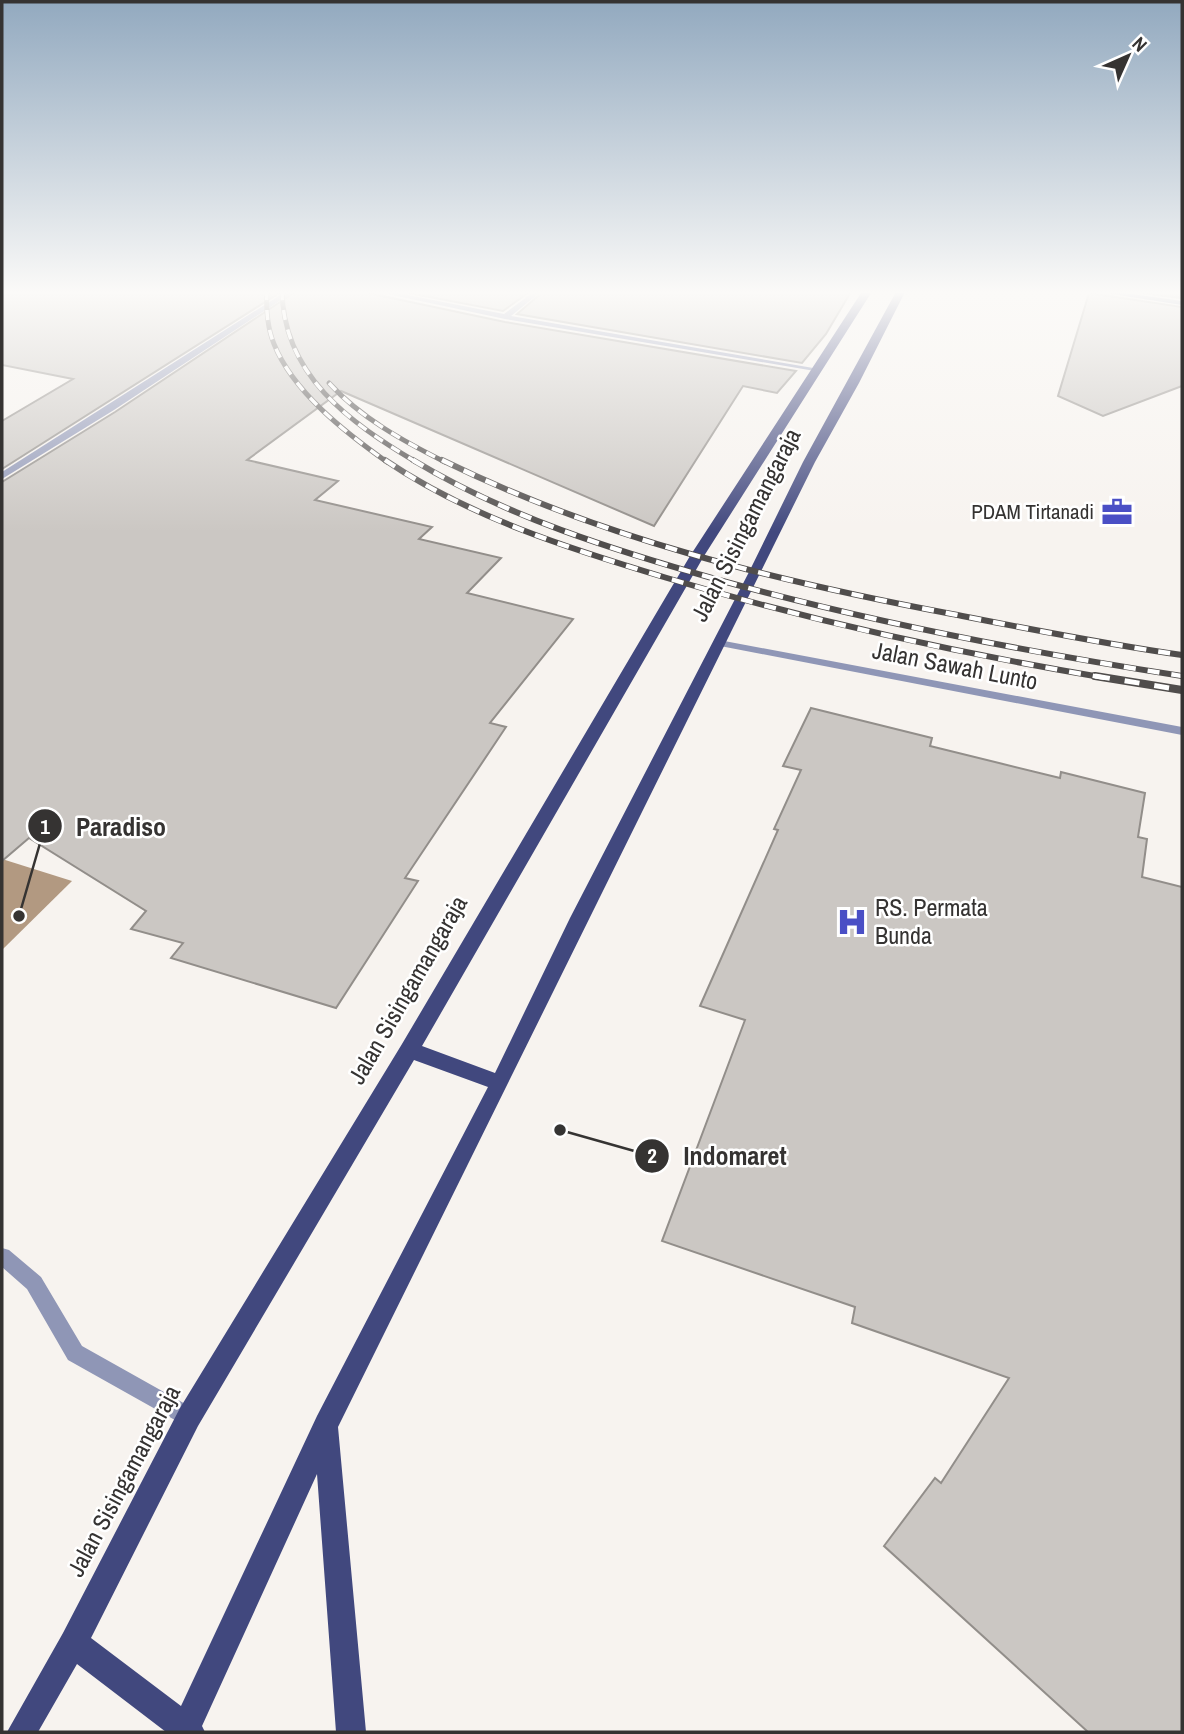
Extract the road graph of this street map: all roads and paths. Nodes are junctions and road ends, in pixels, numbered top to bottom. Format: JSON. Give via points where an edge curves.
{"nodes":[{"id":1,"x":168,"y":371,"type":"edge"},
{"id":2,"x":814,"y":371,"type":"edge"},
{"id":3,"x":860,"y":371,"type":"edge"},
{"id":4,"x":2,"y":475,"type":"edge"},
{"id":5,"x":719,"y":643,"type":"junction"},
{"id":6,"x":1182,"y":731,"type":"edge"},
{"id":7,"x":409,"y":1050,"type":"junction"},
{"id":8,"x":500,"y":1083,"type":"junction"},
{"id":9,"x":2,"y":1256,"type":"edge"},
{"id":10,"x":189,"y":1417,"type":"junction"},
{"id":11,"x":326,"y":1425,"type":"junction"},
{"id":12,"x":73,"y":1643,"type":"junction"},
{"id":13,"x":186,"y":1731,"type":"edge"},
{"id":14,"x":22,"y":1732,"type":"edge"},
{"id":15,"x":351,"y":1732,"type":"edge"}],
"edges":[{"from":1,"to":4,"type":"street"},
{"from":2,"to":7,"type":"main road","name":"Jalan Sisingamangaraja","via":[[697,556]]},
{"from":3,"to":5,"type":"main road","name":"Jalan Sisingamangaraja","via":[[809,462]]},
{"from":5,"to":6,"type":"street","name":"Jalan Sawah Lunto"},
{"from":5,"to":8,"type":"main road","name":"Jalan Sisingamangaraja"},
{"from":7,"to":8,"type":"main road"},
{"from":7,"to":10,"type":"main road","name":"Jalan Sisingamangaraja"},
{"from":8,"to":11,"type":"main road","name":"Jalan Sisingamangaraja"},
{"from":9,"to":10,"type":"street","via":[[34,1283],[75,1353]]},
{"from":10,"to":12,"type":"main road","name":"Jalan Sisingamangaraja"},
{"from":11,"to":13,"type":"main road","name":"Jalan Sisingamangaraja"},
{"from":11,"to":15,"type":"main road"},
{"from":12,"to":13,"type":"main road"},
{"from":12,"to":14,"type":"main road","name":"Jalan Sisingamangaraja"}]}
